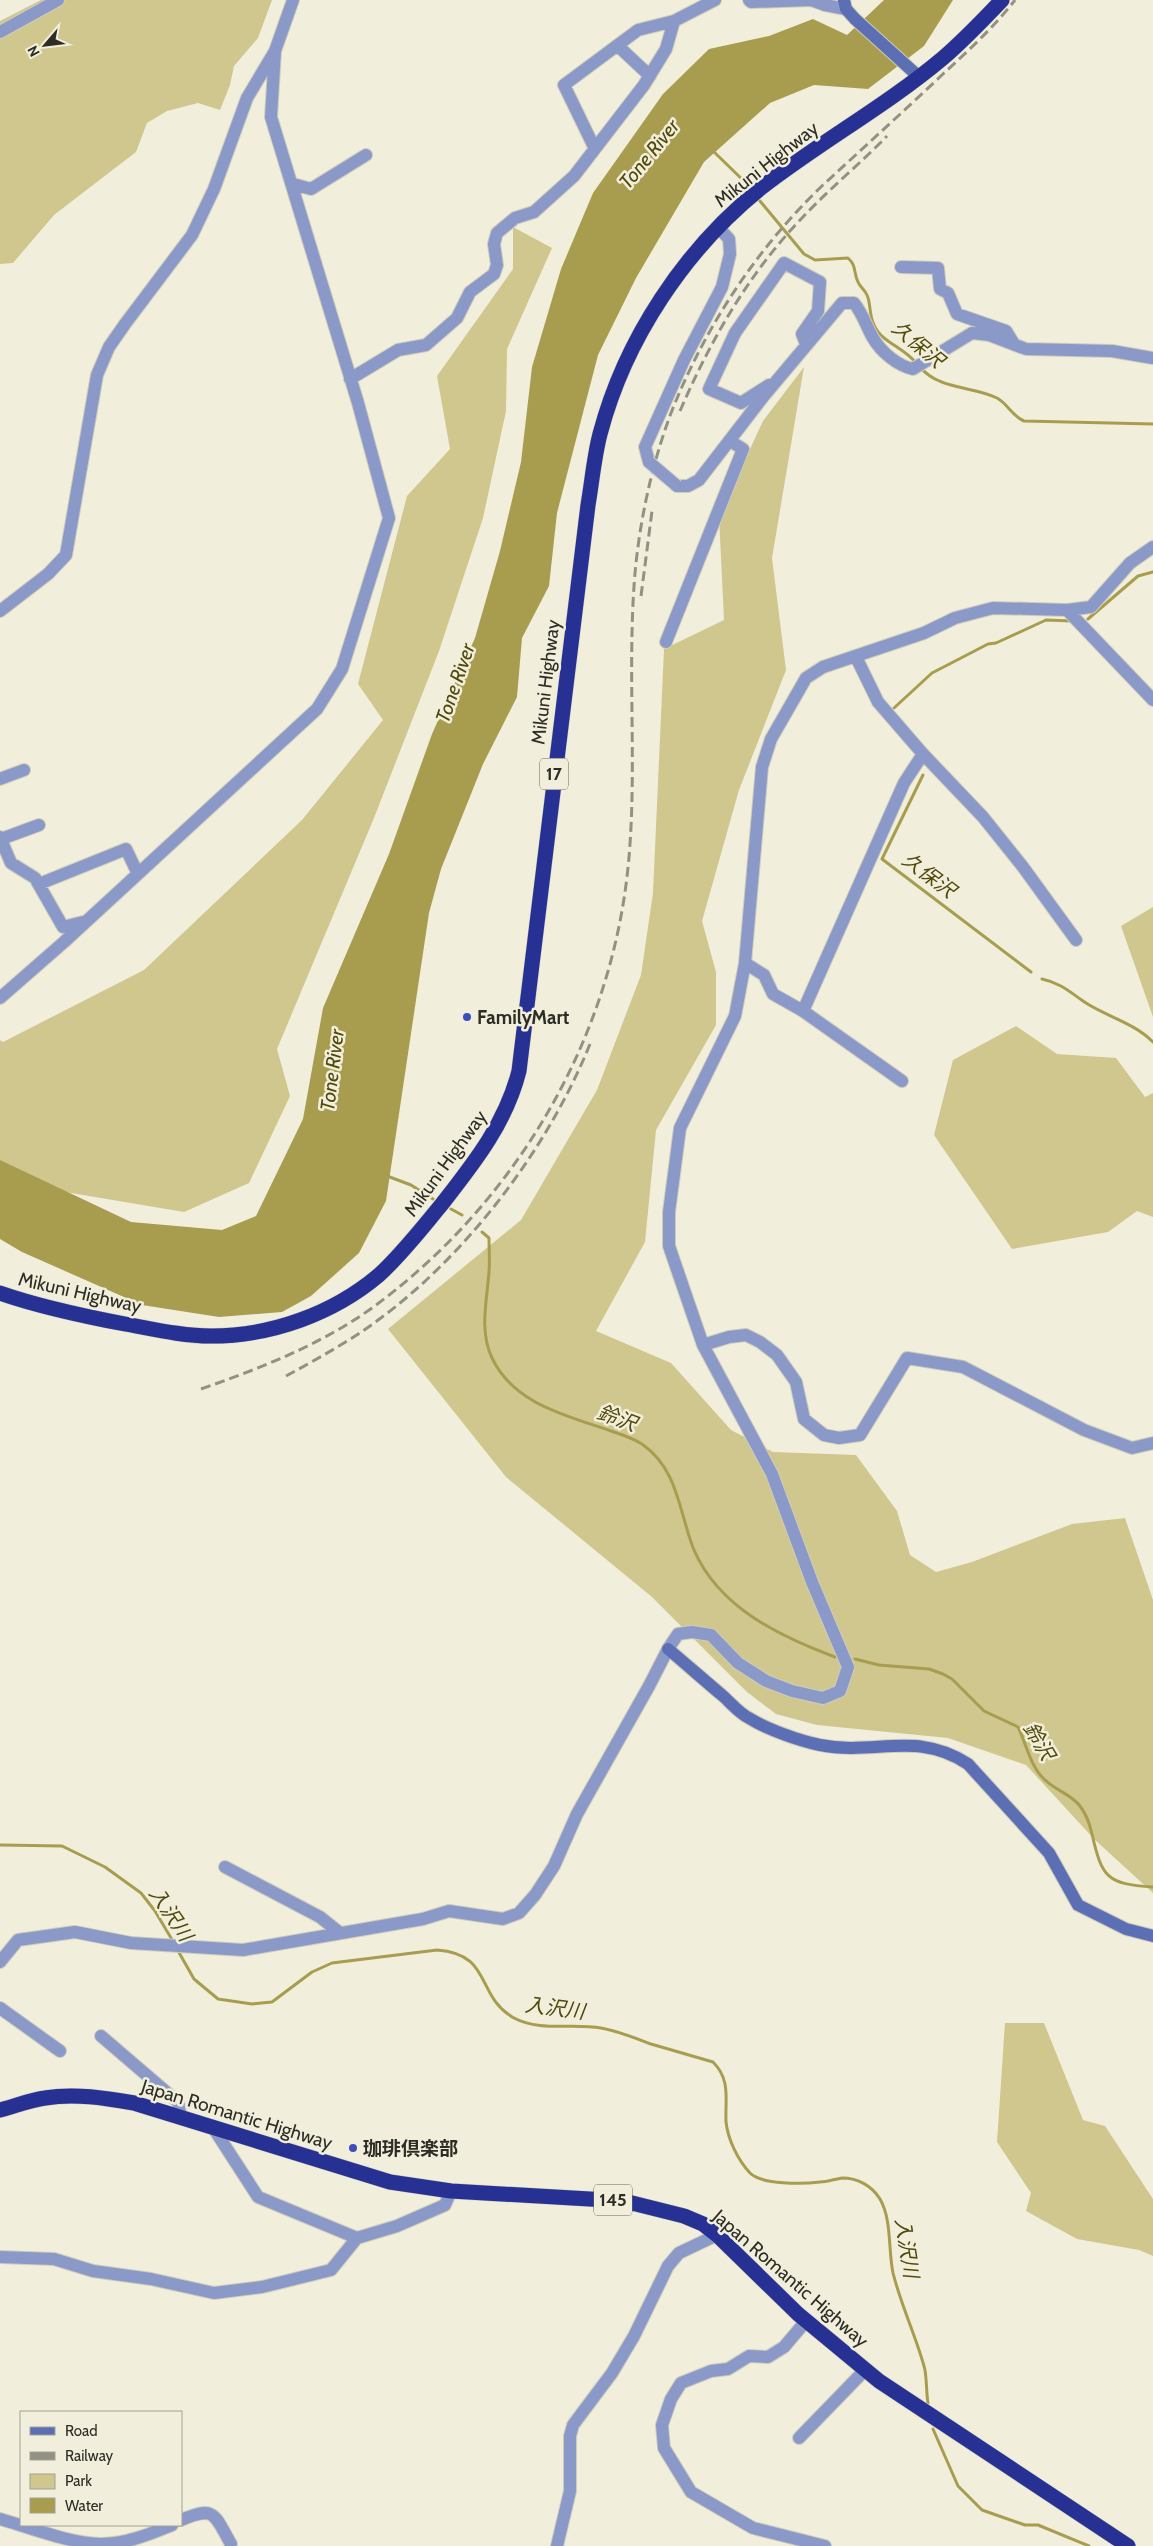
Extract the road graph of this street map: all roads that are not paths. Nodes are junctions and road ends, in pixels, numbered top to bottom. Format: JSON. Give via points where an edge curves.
{"nodes":[{"id":1,"x":58,"y":0,"type":"edge"},
{"id":2,"x":293,"y":0,"type":"edge"},
{"id":3,"x":715,"y":0,"type":"edge"},
{"id":4,"x":749,"y":0,"type":"edge"},
{"id":5,"x":1002,"y":0,"type":"edge"},
{"id":6,"x":845,"y":4,"type":"edge"},
{"id":7,"x":674,"y":20,"type":"junction"},
{"id":8,"x":0,"y":32,"type":"edge"},
{"id":9,"x":618,"y":46,"type":"junction"},
{"id":10,"x":275,"y":51,"type":"junction"},
{"id":11,"x":914,"y":72,"type":"junction"},
{"id":12,"x":650,"y":76,"type":"junction"},
{"id":13,"x":594,"y":147,"type":"junction"},
{"id":14,"x":366,"y":155,"type":"dead end"},
{"id":15,"x":292,"y":184,"type":"junction"},
{"id":16,"x":718,"y":227,"type":"junction"},
{"id":17,"x":901,"y":267,"type":"dead end"},
{"id":18,"x":806,"y":344,"type":"junction"},
{"id":19,"x":1014,"y":344,"type":"junction"},
{"id":20,"x":1153,"y":358,"type":"edge"},
{"id":21,"x":350,"y":379,"type":"junction"},
{"id":22,"x":778,"y":380,"type":"junction"},
{"id":23,"x":730,"y":441,"type":"junction"},
{"id":24,"x":1153,"y":547,"type":"edge"},
{"id":25,"x":0,"y":610,"type":"edge"},
{"id":26,"x":1067,"y":610,"type":"junction"},
{"id":27,"x":666,"y":642,"type":"dead end"},
{"id":28,"x":856,"y":656,"type":"junction"},
{"id":29,"x":1153,"y":700,"type":"edge"},
{"id":30,"x":923,"y":754,"type":"junction"},
{"id":31,"x":24,"y":770,"type":"dead end"},
{"id":32,"x":0,"y":779,"type":"edge"},
{"id":33,"x":39,"y":825,"type":"dead end"},
{"id":34,"x":0,"y":838,"type":"edge"},
{"id":35,"x":138,"y":874,"type":"junction"},
{"id":36,"x":39,"y":884,"type":"junction"},
{"id":37,"x":86,"y":922,"type":"junction"},
{"id":38,"x":1076,"y":940,"type":"dead end"},
{"id":39,"x":744,"y":964,"type":"junction"},
{"id":40,"x":0,"y":998,"type":"edge"},
{"id":41,"x":803,"y":1011,"type":"junction"},
{"id":42,"x":902,"y":1081,"type":"dead end"},
{"id":43,"x":0,"y":1293,"type":"edge"},
{"id":44,"x":702,"y":1345,"type":"junction"},
{"id":45,"x":1153,"y":1443,"type":"edge"},
{"id":46,"x":668,"y":1648,"type":"junction"},
{"id":47,"x":225,"y":1867,"type":"dead end"},
{"id":48,"x":340,"y":1933,"type":"junction"},
{"id":49,"x":1153,"y":1936,"type":"edge"},
{"id":50,"x":0,"y":1962,"type":"edge"},
{"id":51,"x":0,"y":2008,"type":"edge"},
{"id":52,"x":101,"y":2036,"type":"dead end"},
{"id":53,"x":60,"y":2051,"type":"dead end"},
{"id":54,"x":2,"y":2108,"type":"edge"},
{"id":55,"x":181,"y":2118,"type":"junction"},
{"id":56,"x":214,"y":2129,"type":"junction"},
{"id":57,"x":451,"y":2190,"type":"junction"},
{"id":58,"x":717,"y":2235,"type":"junction"},
{"id":59,"x":358,"y":2238,"type":"junction"},
{"id":60,"x":0,"y":2257,"type":"edge"},
{"id":61,"x":806,"y":2321,"type":"junction"},
{"id":62,"x":865,"y":2370,"type":"junction"},
{"id":63,"x":799,"y":2438,"type":"dead end"},
{"id":64,"x":0,"y":2519,"type":"edge"},
{"id":65,"x":182,"y":2520,"type":"edge"},
{"id":66,"x":20,"y":2525,"type":"edge"},
{"id":67,"x":25,"y":2526,"type":"edge"},
{"id":68,"x":169,"y":2526,"type":"edge"},
{"id":69,"x":231,"y":2544,"type":"dead end"},
{"id":70,"x":557,"y":2546,"type":"edge"},
{"id":71,"x":825,"y":2546,"type":"edge"},
{"id":72,"x":1128,"y":2546,"type":"edge"}],
"edges":[{"from":1,"to":8,"type":"street"},
{"from":2,"to":10,"type":"street"},
{"from":3,"to":7,"type":"street"},
{"from":4,"to":6,"type":"street","via":[[811,0],[825,6]]},
{"from":5,"to":11,"type":"highway","name":"Mikuni Highway","number":"17","via":[[967,36]]},
{"from":6,"to":11,"type":"street","via":[[855,19]]},
{"from":7,"to":9,"type":"street","via":[[638,30]]},
{"from":7,"to":12,"type":"street","via":[[666,49]]},
{"from":9,"to":12,"type":"street"},
{"from":9,"to":13,"type":"street","via":[[564,85]]},
{"from":10,"to":15,"type":"street","via":[[271,117]]},
{"from":10,"to":25,"type":"street","via":[[247,98],[214,189],[192,236],[125,324],[97,376],[66,555],[48,574]]},
{"from":11,"to":16,"type":"highway","name":"Mikuni Highway","number":"17","via":[[761,188]]},
{"from":12,"to":13,"type":"street"},
{"from":13,"to":21,"type":"street","via":[[574,176],[534,212],[515,218],[497,233],[494,274],[470,292],[457,318],[440,335],[426,345],[398,350]]},
{"from":14,"to":15,"type":"street","via":[[310,189]]},
{"from":15,"to":21,"type":"street"},
{"from":16,"to":23,"type":"street","bridge":true,"via":[[729,239],[730,254],[722,287],[644,447],[649,462],[677,486],[688,486],[699,480]]},
{"from":16,"to":43,"type":"highway","name":"Mikuni Highway","number":"17","via":[[678,274],[646,325],[618,381],[600,436],[570,639],[523,1052],[506,1112],[490,1139],[417,1234],[378,1275],[329,1307],[292,1323],[263,1332],[237,1335],[183,1334],[57,1310]]},
{"from":17,"to":19,"type":"street","via":[[938,268],[940,289],[948,293],[958,314],[1006,331]]},
{"from":18,"to":19,"type":"street","via":[[842,303],[854,303],[873,339],[904,368],[913,369],[926,363],[972,333],[990,335]]},
{"from":18,"to":22,"type":"street"},
{"from":18,"to":22,"type":"street","via":[[802,334],[818,311],[820,282],[784,263],[735,333],[709,389],[741,403]]},
{"from":19,"to":20,"type":"street","via":[[1026,349],[1112,351]]},
{"from":21,"to":35,"type":"street","via":[[389,518],[342,669],[317,709]]},
{"from":22,"to":23,"type":"street"},
{"from":23,"to":27,"type":"street","via":[[743,449]]},
{"from":24,"to":26,"type":"street","via":[[1130,563],[1091,607]]},
{"from":26,"to":28,"type":"street","via":[[993,608],[955,618]]},
{"from":26,"to":29,"type":"street"},
{"from":28,"to":30,"type":"street","via":[[878,702]]},
{"from":28,"to":39,"type":"street","via":[[823,667],[806,678],[771,740],[762,767]]},
{"from":30,"to":38,"type":"street","via":[[983,817]]},
{"from":30,"to":41,"type":"street","via":[[904,783]]},
{"from":31,"to":32,"type":"street"},
{"from":33,"to":34,"type":"street"},
{"from":34,"to":36,"type":"street","via":[[11,863]]},
{"from":35,"to":36,"type":"street","via":[[126,849]]},
{"from":35,"to":37,"type":"street"},
{"from":36,"to":37,"type":"street","via":[[63,927]]},
{"from":37,"to":40,"type":"street"},
{"from":39,"to":41,"type":"street","via":[[764,975],[774,994]]},
{"from":39,"to":44,"type":"street","via":[[735,1016],[680,1128],[668,1212],[669,1246]]},
{"from":41,"to":42,"type":"street"},
{"from":44,"to":45,"type":"street","via":[[746,1335],[776,1354],[796,1382],[804,1419],[824,1435],[839,1438],[860,1435],[907,1358],[962,1367],[1084,1430],[1132,1448]]},
{"from":44,"to":46,"type":"street","via":[[772,1474],[848,1667],[840,1691],[823,1698],[766,1681],[738,1663],[711,1635],[678,1634]]},
{"from":46,"to":48,"type":"street","via":[[577,1814],[554,1866],[535,1896],[519,1913],[503,1919],[449,1911],[423,1919]]},
{"from":46,"to":49,"type":"street","via":[[748,1718],[770,1728],[819,1745],[853,1749],[918,1745],[954,1755],[968,1764],[1049,1853],[1078,1905],[1126,1929]]},
{"from":47,"to":48,"type":"street","via":[[320,1916]]},
{"from":48,"to":50,"type":"street","via":[[244,1950],[131,1943],[76,1932],[18,1940]]},
{"from":51,"to":53,"type":"street"},
{"from":52,"to":55,"type":"street","via":[[178,2102]]},
{"from":54,"to":55,"type":"highway","name":"Japan Romantic Highway","number":"145","via":[[45,2098],[88,2096],[134,2103]]},
{"from":55,"to":56,"type":"highway","name":"Japan Romantic Highway","number":"145"},
{"from":56,"to":57,"type":"highway","name":"Japan Romantic Highway","number":"145","via":[[390,2182]]},
{"from":56,"to":59,"type":"street","via":[[258,2197]]},
{"from":57,"to":58,"type":"highway","name":"Japan Romantic Highway","number":"145","via":[[624,2201],[684,2216],[703,2224]]},
{"from":57,"to":59,"type":"street","via":[[445,2206]]},
{"from":58,"to":61,"type":"highway","name":"Japan Romantic Highway","number":"145"},
{"from":58,"to":70,"type":"street","via":[[679,2253],[668,2266],[617,2365],[573,2425],[570,2491]]},
{"from":59,"to":60,"type":"street","via":[[331,2270],[262,2287],[214,2293],[151,2279],[93,2271],[54,2259]]},
{"from":61,"to":62,"type":"highway","name":"Japan Romantic Highway","number":"145"},
{"from":61,"to":71,"type":"street","via":[[784,2347],[768,2357],[749,2356],[728,2369],[681,2383],[671,2399],[662,2433],[664,2448],[691,2492],[753,2528]]},
{"from":62,"to":63,"type":"street"},
{"from":62,"to":72,"type":"highway","name":"Japan Romantic Highway","number":"145"},
{"from":64,"to":66,"type":"street"},
{"from":65,"to":69,"type":"street","via":[[209,2512]]},
{"from":67,"to":68,"type":"street","via":[[100,2544],[144,2536]]}]}
